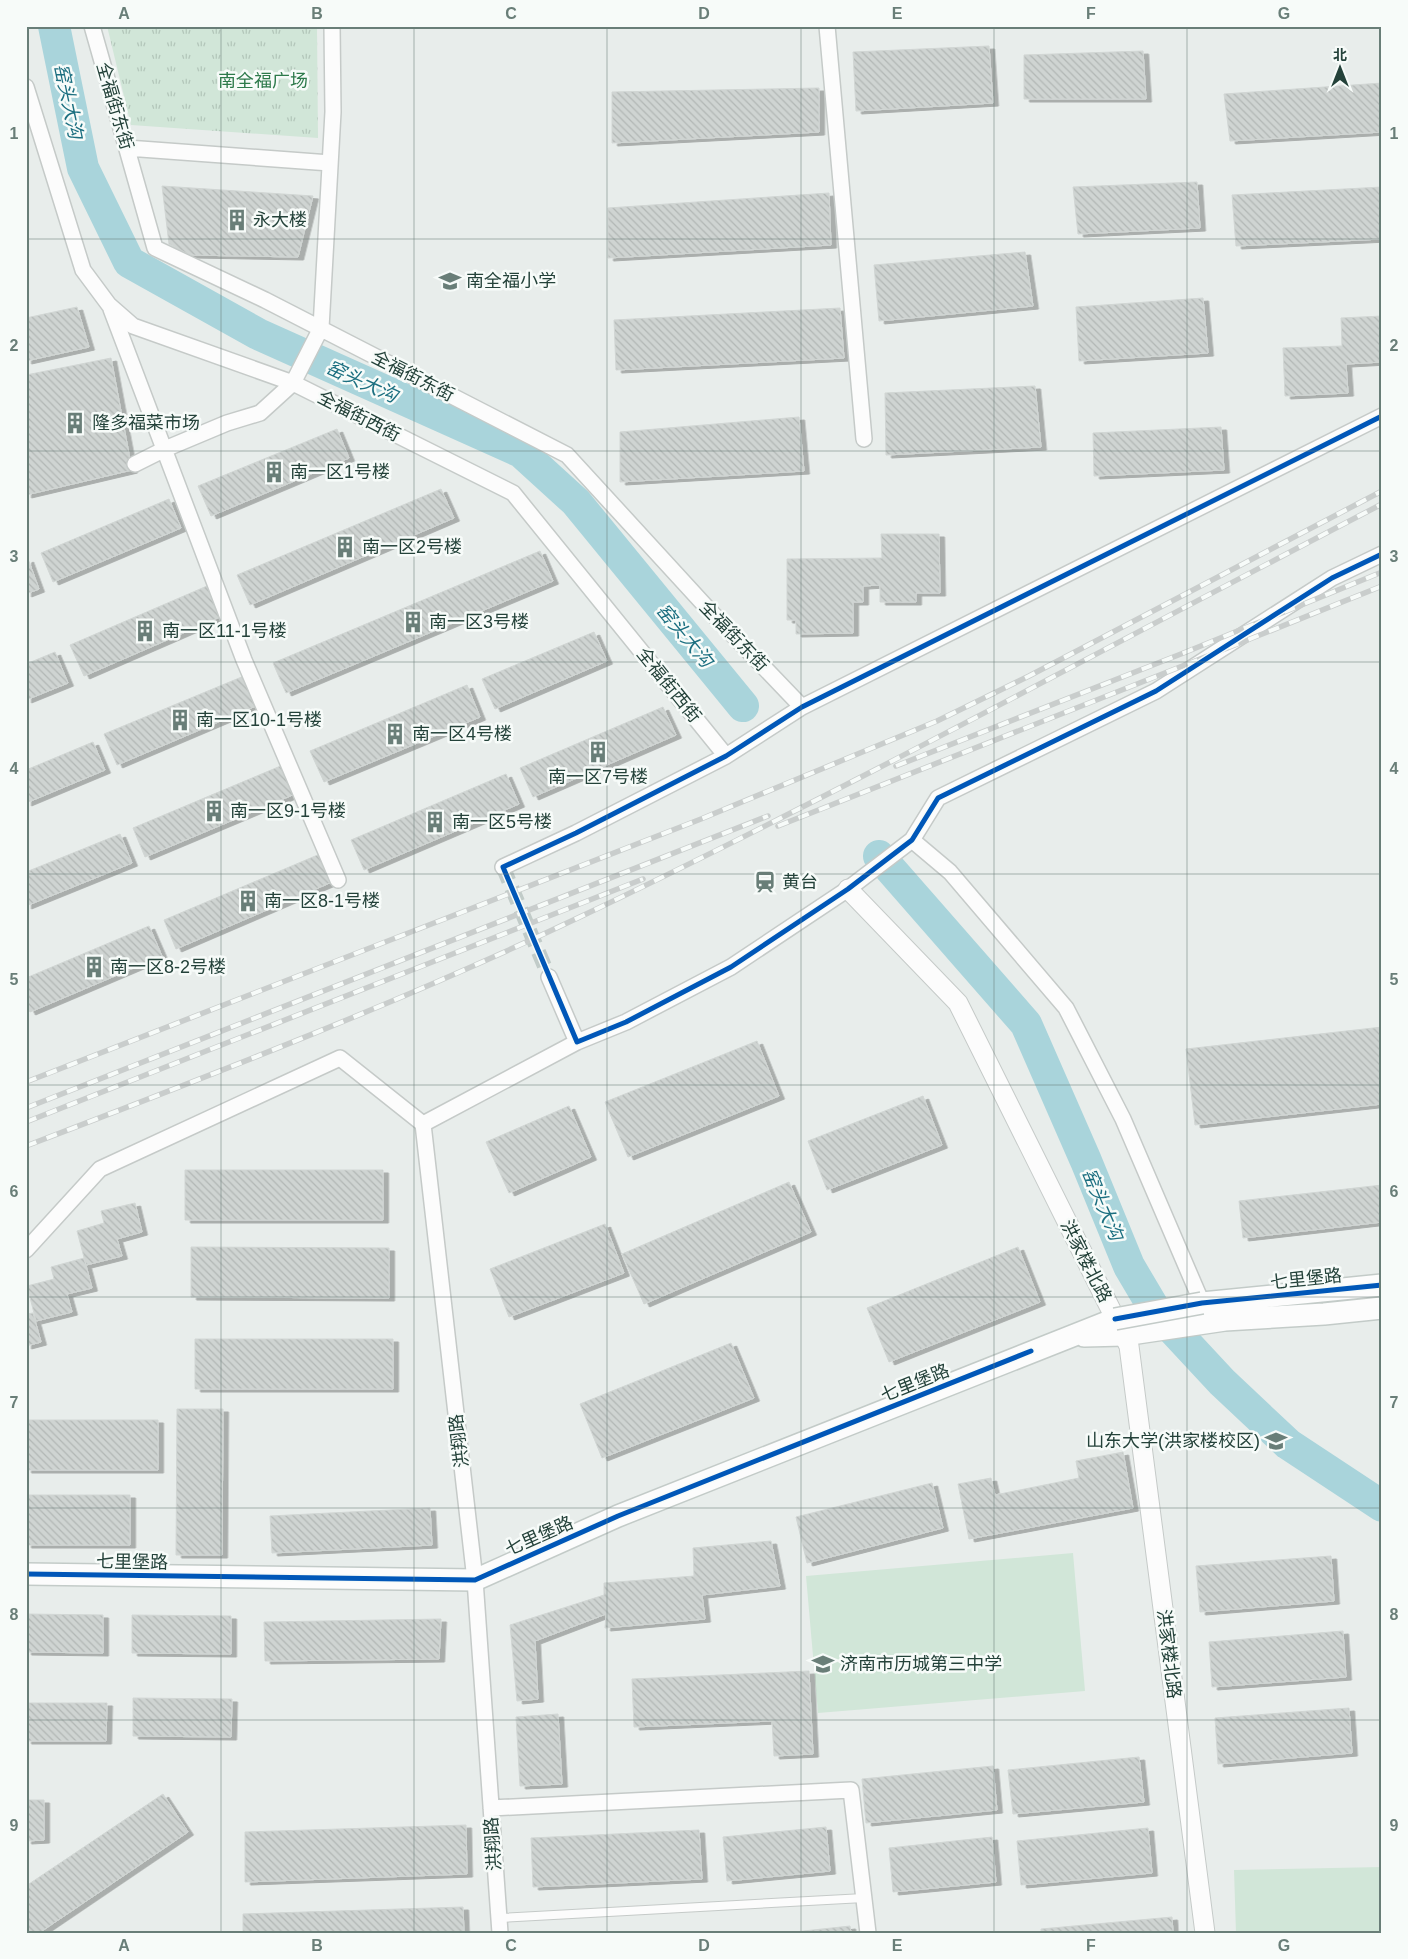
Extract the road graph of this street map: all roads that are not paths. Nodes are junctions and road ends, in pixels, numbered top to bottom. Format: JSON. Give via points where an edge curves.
{"nodes":[{"id":1,"x":92,"y":26,"type":"edge"},
{"id":2,"x":332,"y":26,"type":"edge"},
{"id":3,"x":827,"y":26,"type":"edge"},
{"id":4,"x":26,"y":87,"type":"edge"},
{"id":5,"x":127,"y":148,"type":"junction"},
{"id":6,"x":330,"y":163,"type":"junction"},
{"id":7,"x":109,"y":305,"type":"junction"},
{"id":8,"x":321,"y":328,"type":"junction"},
{"id":9,"x":293,"y":383,"type":"junction"},
{"id":10,"x":1382,"y":416,"type":"edge"},
{"id":11,"x":864,"y":439,"type":"dead end"},
{"id":12,"x":165,"y":449,"type":"junction"},
{"id":13,"x":135,"y":464,"type":"dead end"},
{"id":14,"x":1382,"y":554,"type":"edge"},
{"id":15,"x":802,"y":707,"type":"junction"},
{"id":16,"x":726,"y":756,"type":"junction"},
{"id":17,"x":912,"y":840,"type":"junction"},
{"id":18,"x":503,"y":868,"type":"dead end"},
{"id":19,"x":338,"y":880,"type":"dead end"},
{"id":20,"x":848,"y":889,"type":"junction"},
{"id":21,"x":549,"y":977,"type":"tunnel mouth"},
{"id":22,"x":577,"y":1042,"type":"junction"},
{"id":23,"x":423,"y":1124,"type":"junction"},
{"id":24,"x":26,"y":1250,"type":"edge"},
{"id":25,"x":1382,"y":1285,"type":"edge"},
{"id":26,"x":1382,"y":1308,"type":"edge"},
{"id":27,"x":1204,"y":1313,"type":"junction"},
{"id":28,"x":1120,"y":1327,"type":"junction"},
{"id":29,"x":26,"y":1574,"type":"edge"},
{"id":30,"x":475,"y":1580,"type":"junction"},
{"id":31,"x":491,"y":1808,"type":"junction"},
{"id":32,"x":864,"y":1898,"type":"junction"},
{"id":33,"x":499,"y":1926,"type":"edge"},
{"id":34,"x":868,"y":1933,"type":"edge"},
{"id":35,"x":1204,"y":1933,"type":"edge"}],
"edges":[{"from":1,"to":5,"type":"street","name":"全福街东街"},
{"from":2,"to":6,"type":"street"},
{"from":3,"to":11,"type":"street"},
{"from":4,"to":7,"type":"street","name":"全福街西街","via":[[82,270]]},
{"from":5,"to":6,"type":"street"},
{"from":5,"to":8,"type":"street","name":"全福街东街","via":[[155,248]]},
{"from":6,"to":8,"type":"street"},
{"from":7,"to":9,"type":"street","name":"全福街西街","via":[[133,326]]},
{"from":7,"to":12,"type":"street"},
{"from":8,"to":9,"type":"street"},
{"from":8,"to":15,"type":"street","name":"全福街东街","via":[[567,456]]},
{"from":9,"to":12,"type":"street","via":[[260,413]]},
{"from":9,"to":16,"type":"street","name":"全福街西街","via":[[512,493]]},
{"from":10,"to":15,"type":"street"},
{"from":12,"to":13,"type":"street"},
{"from":12,"to":19,"type":"street","via":[[244,660]]},
{"from":14,"to":17,"type":"street","via":[[1332,578],[1156,691],[938,798]]},
{"from":15,"to":16,"type":"street"},
{"from":16,"to":18,"type":"street"},
{"from":17,"to":20,"type":"street"},
{"from":17,"to":27,"type":"street","via":[[950,872],[1066,1008],[1123,1119]]},
{"from":20,"to":22,"type":"street","via":[[731,967],[626,1022]]},
{"from":20,"to":28,"type":"street","name":"洪家楼北路","via":[[958,1003]]},
{"from":21,"to":22,"type":"street"},
{"from":22,"to":23,"type":"street"},
{"from":23,"to":24,"type":"street","via":[[340,1058],[100,1169]]},
{"from":23,"to":30,"type":"street","name":"洪翔路"},
{"from":25,"to":27,"type":"main road","name":"七里堡路"},
{"from":26,"to":27,"type":"main road","name":"七里堡路"},
{"from":27,"to":28,"type":"main road","name":"七里堡路","bridge":true},
{"from":28,"to":30,"type":"main road","name":"七里堡路","via":[[1067,1336],[618,1516]]},
{"from":28,"to":35,"type":"street","name":"洪家楼北路","via":[[1129,1346]]},
{"from":29,"to":30,"type":"main road","name":"七里堡路"},
{"from":30,"to":31,"type":"street","name":"洪翔路"},
{"from":31,"to":32,"type":"street","via":[[851,1790]]},
{"from":31,"to":33,"type":"street","name":"洪翔路"},
{"from":32,"to":33,"type":"lane"},
{"from":32,"to":34,"type":"street"}]}
